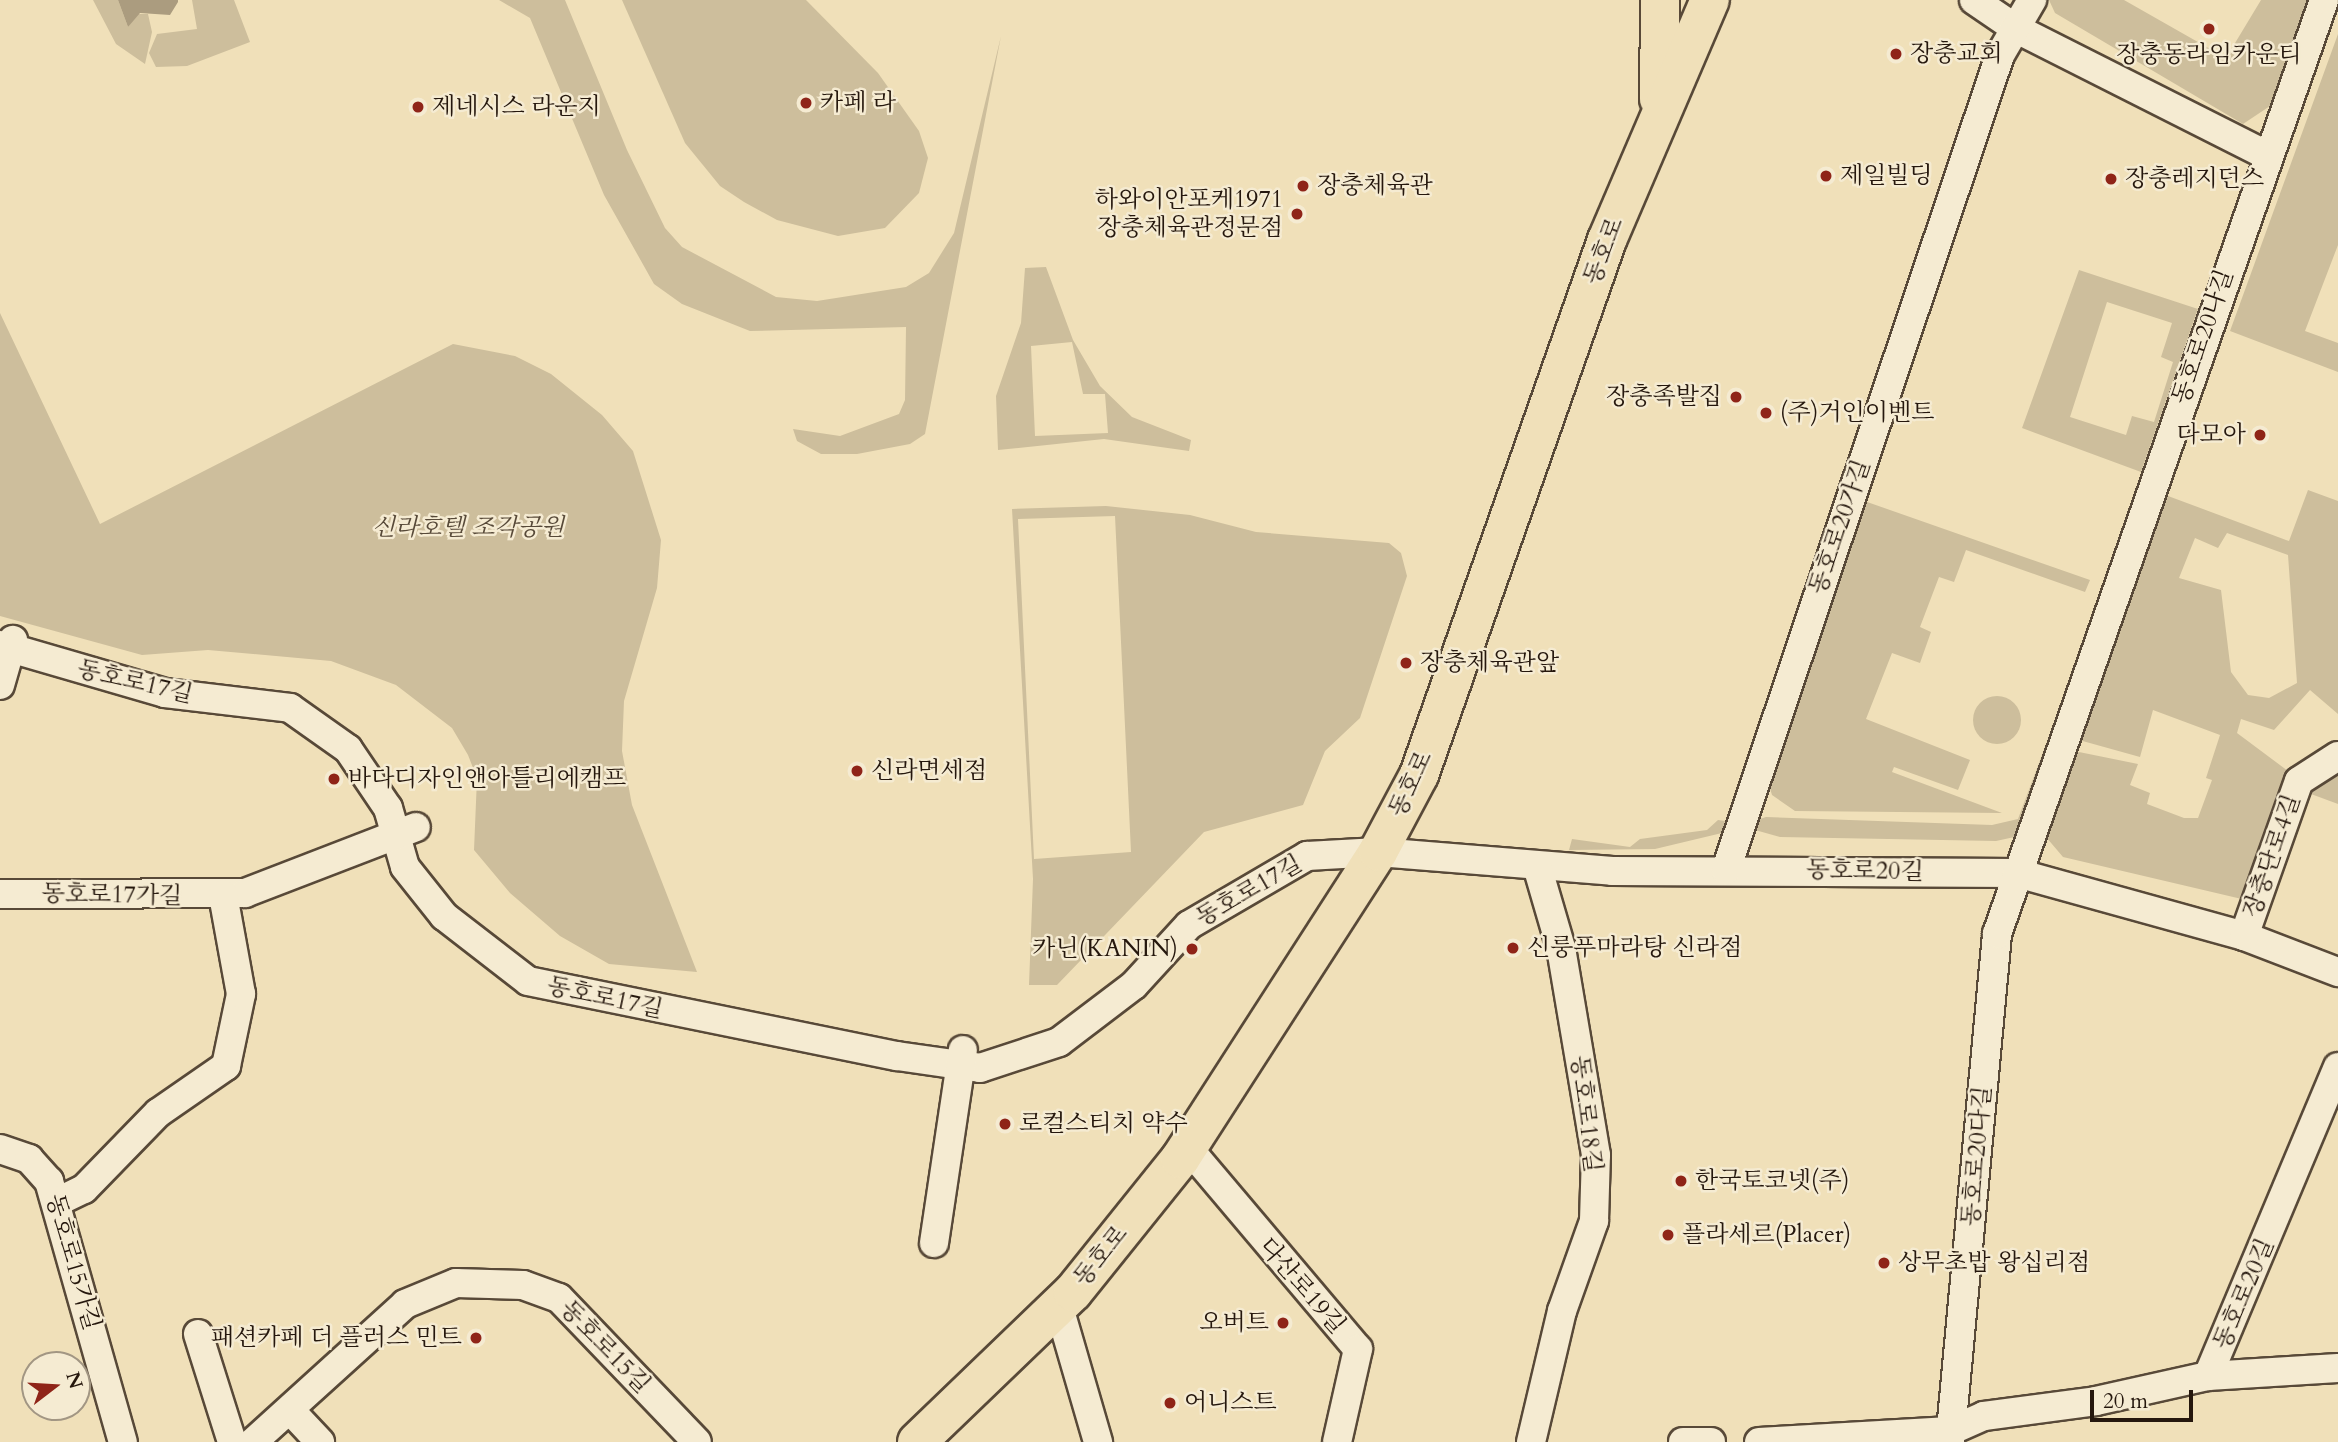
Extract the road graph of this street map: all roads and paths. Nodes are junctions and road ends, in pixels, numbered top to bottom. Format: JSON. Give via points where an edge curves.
{"nodes":[{"id":1,"x":1660,"y":0,"type":"edge"},
{"id":2,"x":1710,"y":0,"type":"edge"},
{"id":3,"x":1974,"y":0,"type":"edge"},
{"id":4,"x":2032,"y":0,"type":"edge"},
{"id":5,"x":2324,"y":0,"type":"edge"},
{"id":6,"x":2015,"y":28,"type":"junction"},
{"id":7,"x":1659,"y":117,"type":"junction"},
{"id":8,"x":2266,"y":155,"type":"junction"},
{"id":9,"x":8,"y":645,"type":"edge"},
{"id":10,"x":0,"y":685,"type":"edge"},
{"id":11,"x":2338,"y":756,"type":"edge"},
{"id":12,"x":406,"y":832,"type":"junction"},
{"id":13,"x":1378,"y":852,"type":"junction"},
{"id":14,"x":1537,"y":866,"type":"junction"},
{"id":15,"x":1726,"y":870,"type":"junction"},
{"id":16,"x":2017,"y":873,"type":"junction"},
{"id":17,"x":0,"y":894,"type":"edge"},
{"id":18,"x":223,"y":895,"type":"junction"},
{"id":19,"x":2244,"y":936,"type":"junction"},
{"id":20,"x":2338,"y":972,"type":"edge"},
{"id":21,"x":961,"y":1057,"type":"junction"},
{"id":22,"x":2338,"y":1067,"type":"edge"},
{"id":23,"x":2332,"y":1096,"type":"edge"},
{"id":24,"x":1188,"y":1148,"type":"junction"},
{"id":25,"x":0,"y":1149,"type":"edge"},
{"id":26,"x":57,"y":1202,"type":"junction"},
{"id":27,"x":934,"y":1243,"type":"dead end"},
{"id":28,"x":1058,"y":1304,"type":"junction"},
{"id":29,"x":198,"y":1334,"type":"dead end"},
{"id":30,"x":2338,"y":1368,"type":"edge"},
{"id":31,"x":2208,"y":1376,"type":"junction"},
{"id":32,"x":290,"y":1410,"type":"junction"},
{"id":33,"x":1950,"y":1436,"type":"edge"},
{"id":34,"x":123,"y":1442,"type":"edge"},
{"id":35,"x":232,"y":1442,"type":"edge"},
{"id":36,"x":253,"y":1442,"type":"edge"},
{"id":37,"x":320,"y":1442,"type":"edge"},
{"id":38,"x":697,"y":1442,"type":"edge"},
{"id":39,"x":917,"y":1442,"type":"edge"},
{"id":40,"x":1098,"y":1442,"type":"edge"},
{"id":41,"x":1337,"y":1442,"type":"edge"},
{"id":42,"x":1531,"y":1442,"type":"edge"},
{"id":43,"x":1683,"y":1442,"type":"edge"},
{"id":44,"x":1711,"y":1442,"type":"edge"},
{"id":45,"x":1759,"y":1442,"type":"edge"}],
"edges":[{"from":1,"to":7,"type":"main road","name":"동호로"},
{"from":2,"to":7,"type":"main road"},
{"from":3,"to":6,"type":"street"},
{"from":4,"to":6,"type":"street","name":"동호로20가길"},
{"from":5,"to":8,"type":"street","name":"동호로20나길"},
{"from":6,"to":8,"type":"street"},
{"from":6,"to":15,"type":"street","name":"동호로20가길"},
{"from":7,"to":13,"type":"main road","name":"동호로","via":[[1607,240],[1419,775]]},
{"from":8,"to":16,"type":"street","name":"동호로20나길"},
{"from":9,"to":10,"type":"street","name":"동호로17길"},
{"from":9,"to":12,"type":"street","name":"동호로17길","via":[[165,694],[290,708],[348,749]]},
{"from":11,"to":19,"type":"street","name":"장충단로4길","via":[[2299,781]]},
{"from":12,"to":18,"type":"street","name":"동호로17가길","via":[[245,893]]},
{"from":12,"to":21,"type":"street","name":"동호로17길","via":[[405,867],[444,915],[528,981],[586,998]]},
{"from":13,"to":14,"type":"street","name":"동호로20길"},
{"from":13,"to":21,"type":"street","name":"동호로17길","via":[[1307,856],[1189,925],[1134,985],[1059,1042],[979,1068]]},
{"from":13,"to":24,"type":"main road","name":"동호로"},
{"from":14,"to":15,"type":"street","name":"동호로20길"},
{"from":14,"to":42,"type":"street","name":"동호로18길","via":[[1561,948],[1596,1155],[1594,1221],[1563,1311]]},
{"from":15,"to":16,"type":"street","name":"동호로20길"},
{"from":16,"to":19,"type":"street","name":"동호로20길"},
{"from":16,"to":33,"type":"street","name":"동호로20다길","via":[[1997,934]]},
{"from":17,"to":18,"type":"street","name":"동호로17가길"},
{"from":18,"to":26,"type":"street","via":[[241,993],[226,1066],[158,1113],[84,1189]]},
{"from":19,"to":20,"type":"street","name":"동호로20길"},
{"from":21,"to":27,"type":"street"},
{"from":22,"to":23,"type":"street","name":"동호로20길"},
{"from":23,"to":31,"type":"street","name":"동호로20길"},
{"from":24,"to":28,"type":"main road","name":"동호로"},
{"from":24,"to":41,"type":"street","name":"다산로19길","via":[[1358,1349]]},
{"from":25,"to":26,"type":"street","name":"동호로15가길","via":[[29,1159],[49,1181]]},
{"from":26,"to":34,"type":"street","name":"동호로15가길"},
{"from":28,"to":39,"type":"main road","name":"동호로"},
{"from":28,"to":40,"type":"street"},
{"from":29,"to":35,"type":"street"},
{"from":30,"to":31,"type":"street"},
{"from":31,"to":33,"type":"street","via":[[2096,1401],[1984,1416]]},
{"from":32,"to":36,"type":"street","name":"동호로15길"},
{"from":32,"to":37,"type":"street"},
{"from":32,"to":38,"type":"street","name":"동호로15길","via":[[405,1304],[456,1283],[523,1285],[559,1298]]},
{"from":33,"to":45,"type":"street"},
{"from":43,"to":44,"type":"street"}]}
